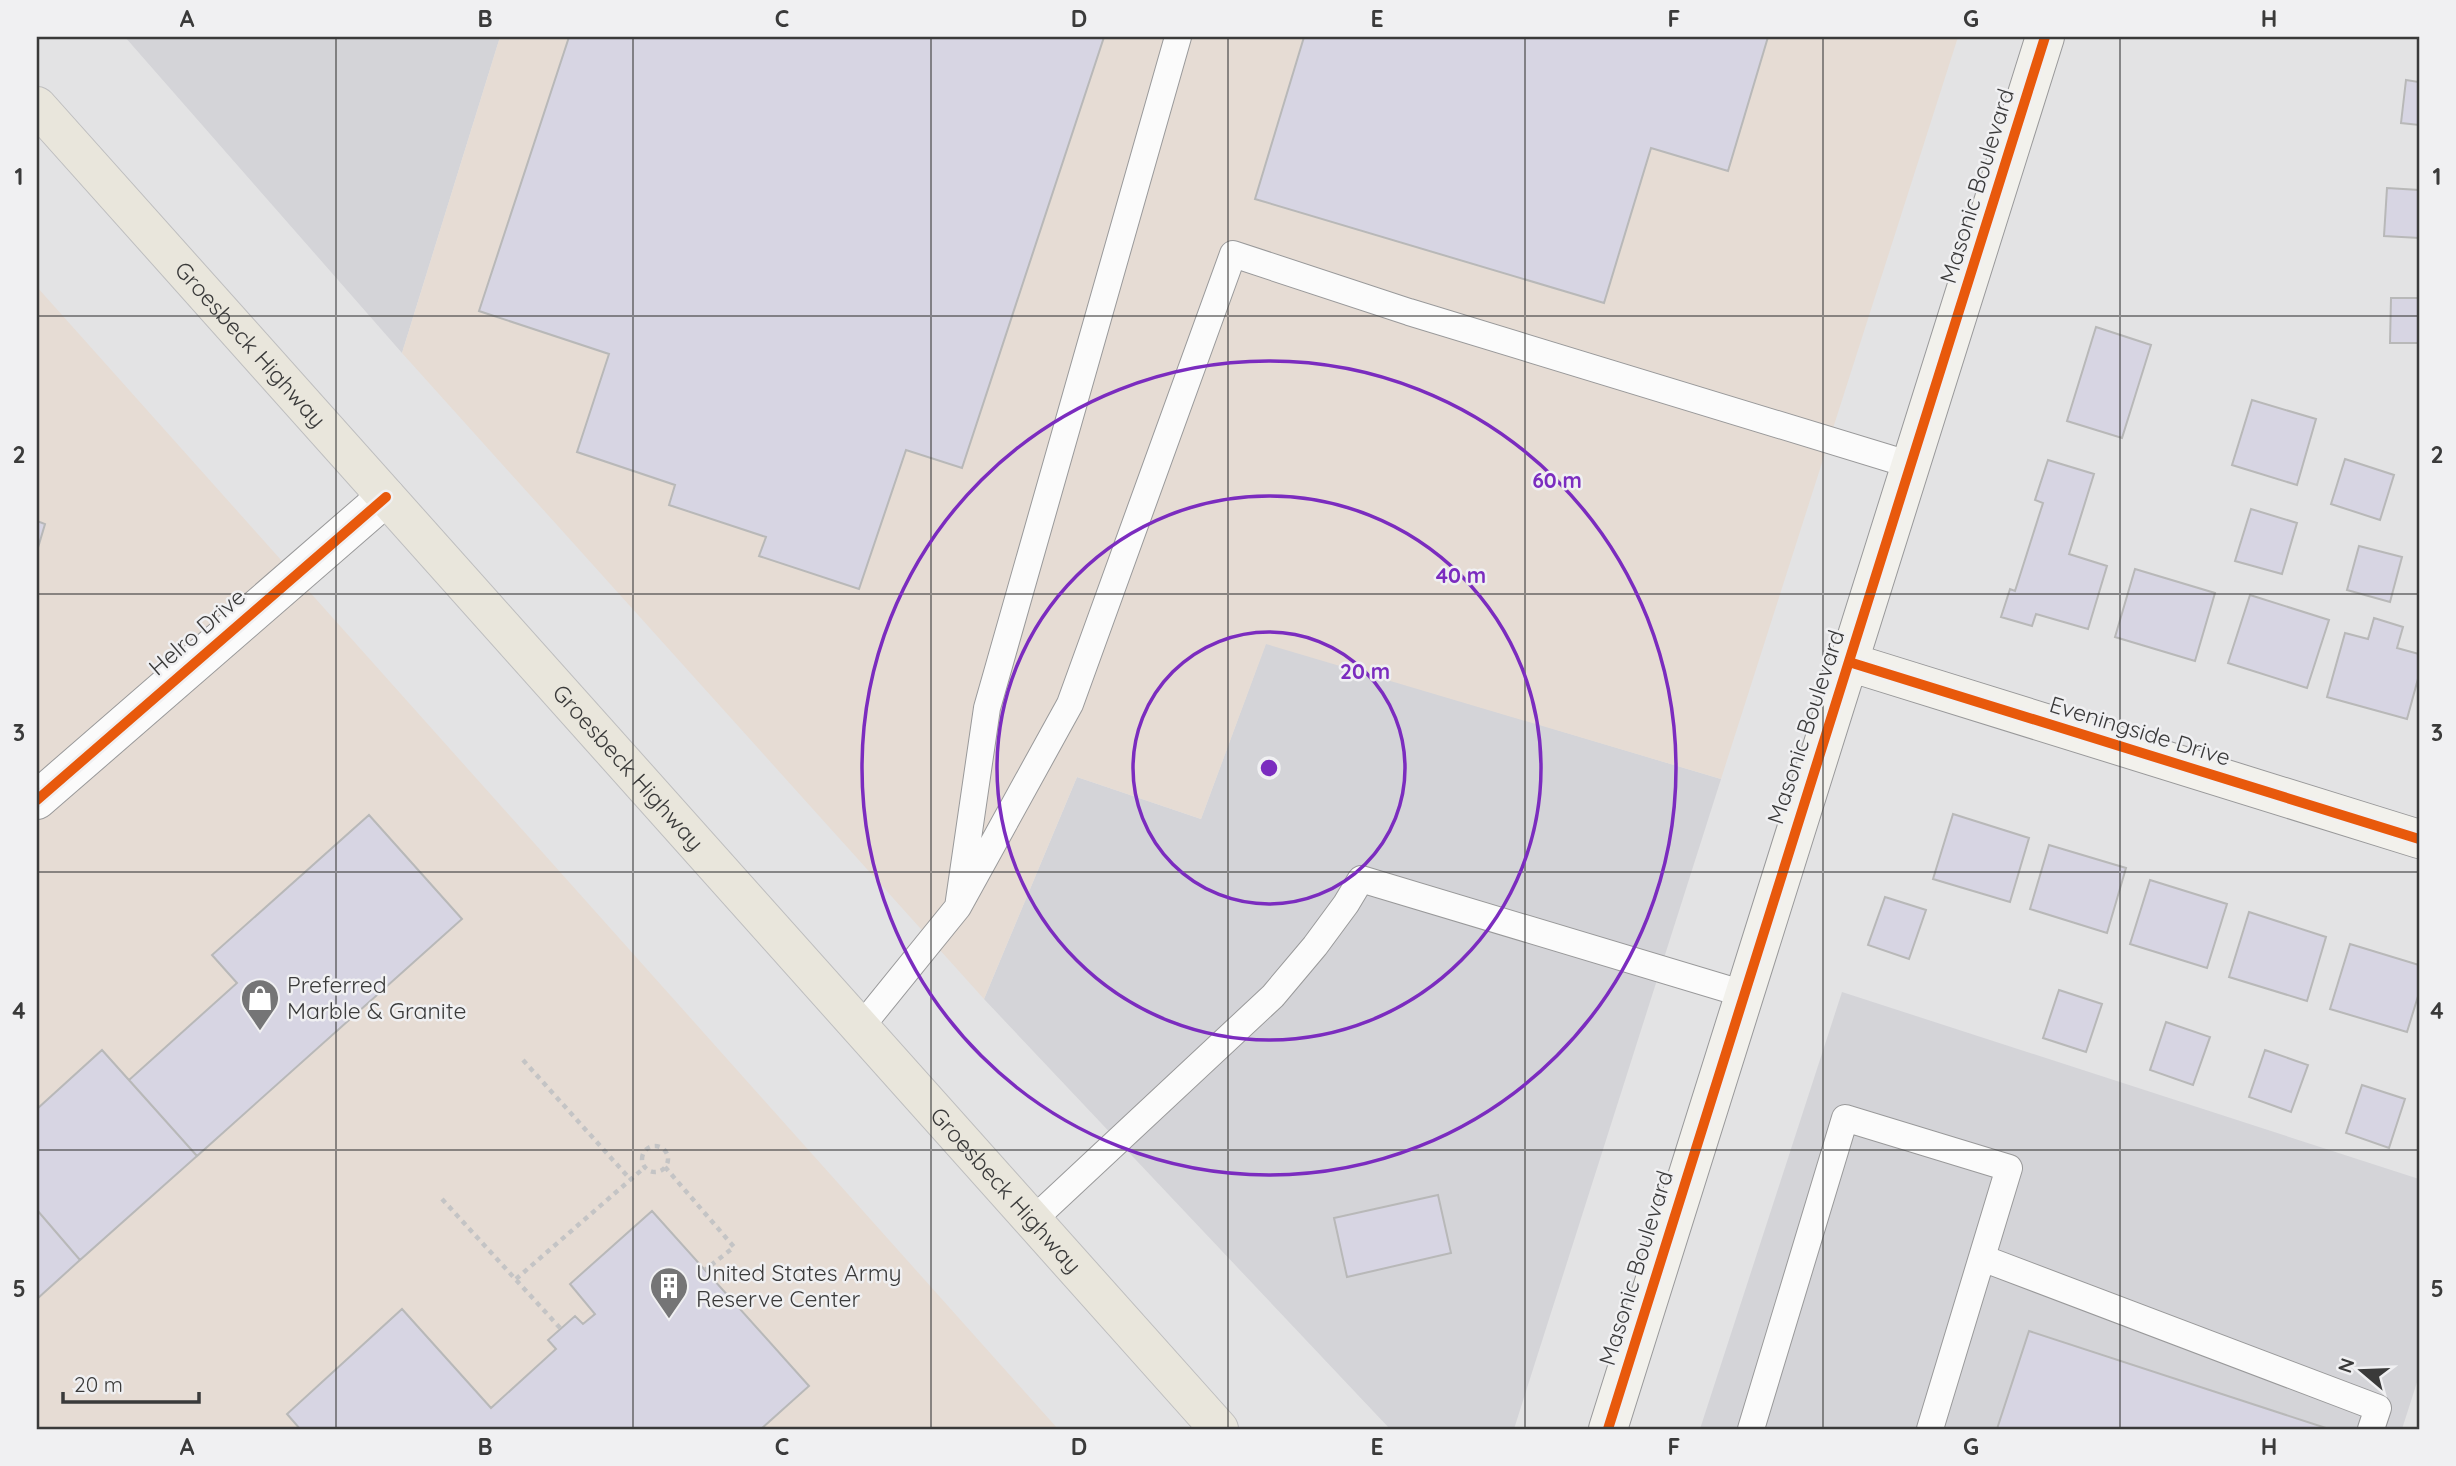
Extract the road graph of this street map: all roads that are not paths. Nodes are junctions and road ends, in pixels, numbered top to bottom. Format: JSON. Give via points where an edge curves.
{"nodes":[{"id":1,"x":1178,"y":37,"type":"edge"},
{"id":2,"x":2045,"y":37,"type":"edge"},
{"id":3,"x":37,"y":106,"type":"edge"},
{"id":4,"x":1911,"y":465,"type":"junction"},
{"id":5,"x":386,"y":497,"type":"junction"},
{"id":6,"x":1849,"y":663,"type":"junction"},
{"id":7,"x":37,"y":800,"type":"edge"},
{"id":8,"x":2419,"y":839,"type":"edge"},
{"id":9,"x":958,"y":907,"type":"junction"},
{"id":10,"x":1744,"y":994,"type":"junction"},
{"id":11,"x":860,"y":1028,"type":"junction"},
{"id":12,"x":1033,"y":1220,"type":"junction"},
{"id":13,"x":1982,"y":1258,"type":"junction"},
{"id":14,"x":1219,"y":1429,"type":"edge"},
{"id":15,"x":1608,"y":1429,"type":"edge"},
{"id":16,"x":1751,"y":1429,"type":"edge"},
{"id":17,"x":1930,"y":1429,"type":"edge"},
{"id":18,"x":2371,"y":1429,"type":"edge"}],
"edges":[{"from":1,"to":9,"type":"lane","via":[[987,708]]},
{"from":2,"to":4,"type":"street","name":"Masonic Boulevard"},
{"from":3,"to":5,"type":"main road","name":"Groesbeck Highway"},
{"from":4,"to":6,"type":"street","name":"Masonic Boulevard"},
{"from":4,"to":9,"type":"lane","via":[[1233,254],[1070,704]]},
{"from":5,"to":7,"type":"street","name":"Helro Drive"},
{"from":5,"to":11,"type":"main road","name":"Groesbeck Highway"},
{"from":6,"to":8,"type":"street","name":"Eveningside Drive"},
{"from":6,"to":10,"type":"street","name":"Masonic Boulevard"},
{"from":9,"to":11,"type":"lane"},
{"from":10,"to":12,"type":"lane","via":[[1361,879],[1315,946],[1273,996]]},
{"from":10,"to":15,"type":"street","name":"Masonic Boulevard"},
{"from":11,"to":12,"type":"main road","name":"Groesbeck Highway"},
{"from":12,"to":14,"type":"main road","name":"Groesbeck Highway"},
{"from":13,"to":16,"type":"lane","via":[[2009,1168],[1845,1118]]},
{"from":13,"to":17,"type":"lane"},
{"from":13,"to":18,"type":"lane","via":[[2378,1408]]}]}
